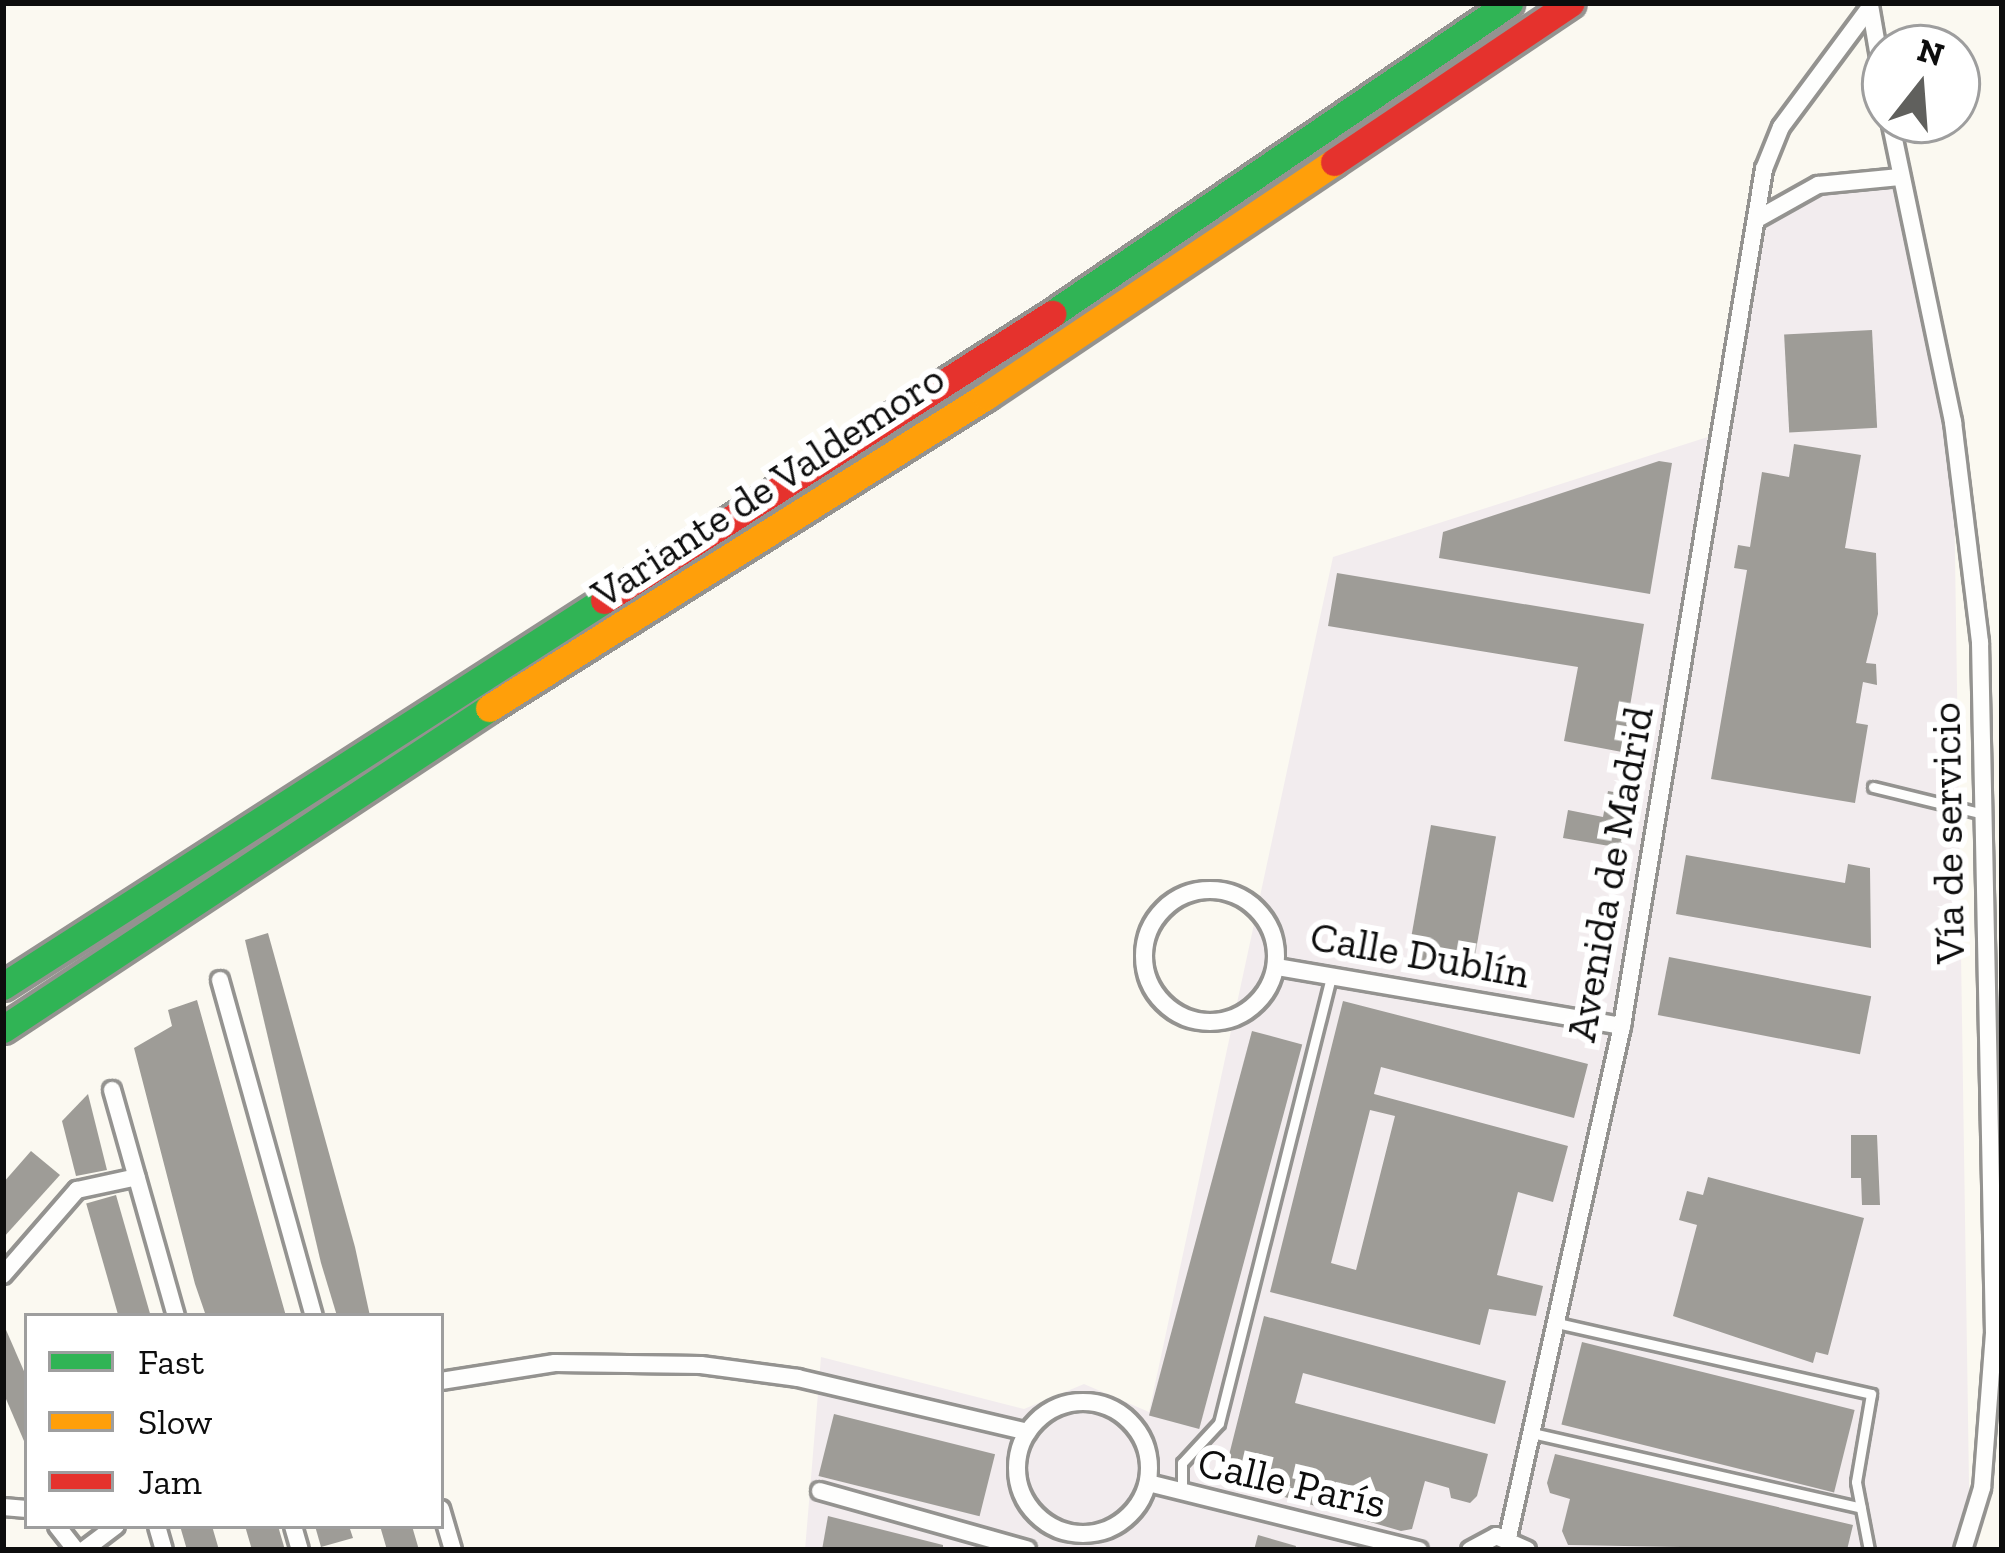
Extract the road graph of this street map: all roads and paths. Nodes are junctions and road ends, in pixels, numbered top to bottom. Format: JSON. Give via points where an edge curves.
{"nodes":[{"id":1,"x":1509,"y":3,"type":"edge"},
{"id":2,"x":1571,"y":3,"type":"edge"},
{"id":3,"x":1870,"y":5,"type":"edge"},
{"id":4,"x":1894,"y":144,"type":"edge"},
{"id":5,"x":1900,"y":177,"type":"junction"},
{"id":6,"x":1759,"y":218,"type":"junction"},
{"id":7,"x":1873,"y":787,"type":"dead end"},
{"id":8,"x":1984,"y":814,"type":"junction"},
{"id":9,"x":1277,"y":967,"type":"junction"},
{"id":10,"x":1331,"y":977,"type":"junction"},
{"id":11,"x":220,"y":980,"type":"dead end"},
{"id":12,"x":3,"y":986,"type":"edge"},
{"id":13,"x":1622,"y":1026,"type":"junction"},
{"id":14,"x":3,"y":1029,"type":"edge"},
{"id":15,"x":112,"y":1090,"type":"dead end"},
{"id":16,"x":137,"y":1178,"type":"junction"},
{"id":17,"x":3,"y":1274,"type":"edge"},
{"id":18,"x":175,"y":1313,"type":"edge"},
{"id":19,"x":313,"y":1313,"type":"edge"},
{"id":20,"x":1556,"y":1322,"type":"junction"},
{"id":21,"x":444,"y":1381,"type":"edge"},
{"id":22,"x":1028,"y":1432,"type":"junction"},
{"id":23,"x":1532,"y":1433,"type":"junction"},
{"id":24,"x":1148,"y":1483,"type":"junction"},
{"id":25,"x":820,"y":1491,"type":"dead end"},
{"id":26,"x":1181,"y":1495,"type":"junction"},
{"id":27,"x":1861,"y":1508,"type":"junction"},
{"id":28,"x":1039,"y":1517,"type":"junction"},
{"id":29,"x":444,"y":1519,"type":"edge"},
{"id":30,"x":112,"y":1529,"type":"edge"},
{"id":31,"x":1508,"y":1537,"type":"junction"},
{"id":32,"x":80,"y":1550,"type":"edge"},
{"id":33,"x":453,"y":1550,"type":"edge"},
{"id":34,"x":1026,"y":1550,"type":"edge"},
{"id":35,"x":1419,"y":1550,"type":"edge"},
{"id":36,"x":1470,"y":1550,"type":"edge"},
{"id":37,"x":1527,"y":1550,"type":"edge"},
{"id":38,"x":1869,"y":1550,"type":"edge"},
{"id":39,"x":1963,"y":1550,"type":"edge"}],
"edges":[{"from":1,"to":12,"type":"main road","name":"Variante de Valdemoro","via":[[968,371]]},
{"from":2,"to":14,"type":"main road","name":"Variante de Valdemoro","via":[[986,396],[266,848]]},
{"from":3,"to":6,"type":"street","name":"Avenida de Madrid","via":[[1781,127],[1764,169]]},
{"from":4,"to":5,"type":"street","name":"Vía de servicio"},
{"from":5,"to":6,"type":"street","via":[[1817,185]]},
{"from":5,"to":8,"type":"street","name":"Vía de servicio","via":[[1953,422],[1980,642]]},
{"from":6,"to":13,"type":"street","name":"Avenida de Madrid"},
{"from":7,"to":8,"type":"lane"},
{"from":8,"to":39,"type":"street","name":"Vía de servicio","via":[[1992,1408]]},
{"from":9,"to":9,"type":"street","name":"Calle Dublín","via":[[1268,924],[1236,893],[1206,889],[1178,897],[1155,917],[1144,945],[1145,975],[1160,1001],[1200,1021],[1244,1015],[1266,994]]},
{"from":9,"to":10,"type":"street","name":"Calle Dublín"},
{"from":10,"to":13,"type":"street","name":"Calle Dublín"},
{"from":10,"to":26,"type":"lane","via":[[1219,1423],[1182,1463]]},
{"from":11,"to":19,"type":"street"},
{"from":13,"to":20,"type":"street","name":"Avenida de Madrid"},
{"from":15,"to":16,"type":"street"},
{"from":16,"to":17,"type":"street","via":[[77,1190]]},
{"from":16,"to":18,"type":"street"},
{"from":20,"to":23,"type":"street","name":"Avenida de Madrid"},
{"from":20,"to":27,"type":"lane","via":[[1871,1394],[1856,1482]]},
{"from":21,"to":22,"type":"street","via":[[555,1364],[700,1365],[797,1378]]},
{"from":22,"to":24,"type":"street","via":[[1059,1407],[1100,1404],[1144,1443]]},
{"from":22,"to":28,"type":"street","via":[[1019,1486]]},
{"from":23,"to":27,"type":"lane"},
{"from":23,"to":31,"type":"street","name":"Avenida de Madrid"},
{"from":24,"to":26,"type":"street","name":"Calle París"},
{"from":24,"to":28,"type":"street","via":[[1129,1516],[1094,1533]]},
{"from":25,"to":34,"type":"street"},
{"from":26,"to":35,"type":"street","name":"Calle París"},
{"from":27,"to":38,"type":"lane"},
{"from":28,"to":34,"type":"street"},
{"from":29,"to":33,"type":"street"},
{"from":30,"to":32,"type":"street"},
{"from":31,"to":36,"type":"street"},
{"from":31,"to":37,"type":"street"}]}
